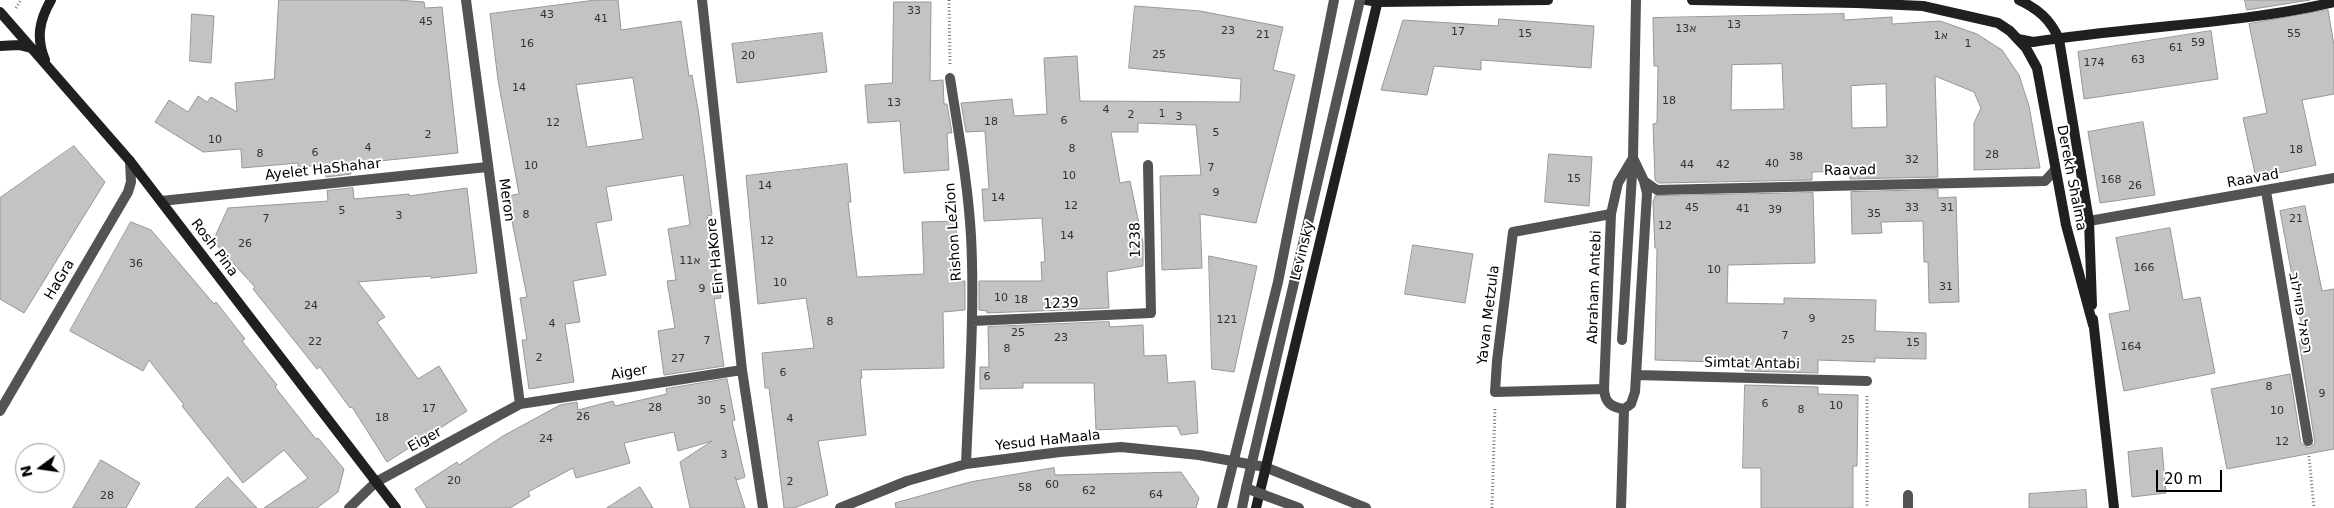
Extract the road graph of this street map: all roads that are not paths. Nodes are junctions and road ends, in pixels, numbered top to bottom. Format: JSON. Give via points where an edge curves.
{"nodes":[{"id":1,"x":51,"y":0,"type":"edge"},
{"id":2,"x":466,"y":0,"type":"edge"},
{"id":3,"x":702,"y":0,"type":"edge"},
{"id":4,"x":1334,"y":0,"type":"edge"},
{"id":5,"x":1360,"y":0,"type":"edge"},
{"id":6,"x":1366,"y":0,"type":"edge"},
{"id":7,"x":1548,"y":0,"type":"edge"},
{"id":8,"x":1636,"y":0,"type":"edge"},
{"id":9,"x":1692,"y":0,"type":"edge"},
{"id":10,"x":2019,"y":0,"type":"edge"},
{"id":11,"x":1378,"y":1,"type":"edge"},
{"id":12,"x":2334,"y":2,"type":"edge"},
{"id":13,"x":0,"y":12,"type":"edge"},
{"id":14,"x":2018,"y":39,"type":"junction"},
{"id":15,"x":2059,"y":39,"type":"junction"},
{"id":16,"x":0,"y":46,"type":"edge"},
{"id":17,"x":31,"y":48,"type":"junction"},
{"id":18,"x":47,"y":64,"type":"junction"},
{"id":19,"x":950,"y":78,"type":"road end"},
{"id":20,"x":1633,"y":158,"type":"junction"},
{"id":21,"x":130,"y":160,"type":"junction"},
{"id":22,"x":1148,"y":165,"type":"dead end"},
{"id":23,"x":487,"y":167,"type":"junction"},
{"id":24,"x":2054,"y":171,"type":"junction"},
{"id":25,"x":2334,"y":178,"type":"edge"},
{"id":26,"x":1644,"y":181,"type":"junction"},
{"id":27,"x":2266,"y":191,"type":"junction"},
{"id":28,"x":161,"y":201,"type":"junction"},
{"id":29,"x":1611,"y":214,"type":"junction"},
{"id":30,"x":2089,"y":221,"type":"junction"},
{"id":31,"x":1151,"y":314,"type":"joint"},
{"id":32,"x":972,"y":321,"type":"junction"},
{"id":33,"x":2093,"y":325,"type":"junction"},
{"id":34,"x":1622,"y":340,"type":"dead end"},
{"id":35,"x":742,"y":370,"type":"junction"},
{"id":36,"x":1636,"y":375,"type":"junction"},
{"id":37,"x":1866,"y":380,"type":"road end"},
{"id":38,"x":1604,"y":389,"type":"junction"},
{"id":39,"x":520,"y":404,"type":"junction"},
{"id":40,"x":1624,"y":409,"type":"junction"},
{"id":41,"x":0,"y":411,"type":"edge"},
{"id":42,"x":2308,"y":441,"type":"road end"},
{"id":43,"x":1234,"y":460,"type":"junction"},
{"id":44,"x":966,"y":464,"type":"junction"},
{"id":45,"x":1265,"y":467,"type":"junction"},
{"id":46,"x":376,"y":482,"type":"junction"},
{"id":47,"x":1246,"y":488,"type":"junction"},
{"id":48,"x":1908,"y":496,"type":"dead end"},
{"id":49,"x":2113,"y":507,"type":"edge"},
{"id":50,"x":349,"y":508,"type":"edge"},
{"id":51,"x":396,"y":508,"type":"edge"},
{"id":52,"x":762,"y":508,"type":"edge"},
{"id":53,"x":840,"y":508,"type":"edge"},
{"id":54,"x":1222,"y":508,"type":"edge"},
{"id":55,"x":1242,"y":508,"type":"edge"},
{"id":56,"x":1256,"y":508,"type":"edge"},
{"id":57,"x":1300,"y":508,"type":"edge"},
{"id":58,"x":1366,"y":508,"type":"edge"},
{"id":59,"x":1621,"y":508,"type":"edge"},
{"id":60,"x":1908,"y":508,"type":"edge"}],
"edges":[{"from":1,"to":18,"type":"street","via":[[41,21],[39,36]]},
{"from":2,"to":23,"type":"street","name":"Meron"},
{"from":3,"to":35,"type":"street","name":"Ein HaKore"},
{"from":4,"to":43,"type":"street","name":"Levinsky","via":[[1278,282]]},
{"from":5,"to":47,"type":"street","bridge":true},
{"from":6,"to":11,"type":"street"},
{"from":7,"to":11,"type":"street"},
{"from":8,"to":20,"type":"street","name":"Abraham Antebi"},
{"from":9,"to":14,"type":"street","via":[[1922,6],[1992,21]]},
{"from":10,"to":15,"type":"street","via":[[2045,16]]},
{"from":11,"to":45,"type":"street","name":"Levinsky"},
{"from":12,"to":15,"type":"street","via":[[2287,13]]},
{"from":13,"to":17,"type":"street","name":"Rosh Pina"},
{"from":14,"to":15,"type":"street","via":[[2033,42]]},
{"from":14,"to":24,"type":"street","name":"Derekh Shalma","via":[[2037,68]]},
{"from":15,"to":30,"type":"street","name":"Derekh Shalma"},
{"from":16,"to":17,"type":"street"},
{"from":17,"to":18,"type":"street","name":"Rosh Pina"},
{"from":18,"to":21,"type":"street","name":"Rosh Pina"},
{"from":19,"to":32,"type":"street","name":"Rishon LeZion","via":[[971,235]]},
{"from":20,"to":26,"type":"street","name":"Abraham Antebi"},
{"from":20,"to":29,"type":"street","name":"Abraham Antebi","via":[[1618,183]]},
{"from":20,"to":34,"type":"street"},
{"from":21,"to":28,"type":"street","name":"Rosh Pina"},
{"from":21,"to":41,"type":"street","name":"HaGra","via":[[128,192]]},
{"from":22,"to":31,"type":"street","name":"1238"},
{"from":23,"to":28,"type":"street","name":"Ayelet HaShahar"},
{"from":23,"to":39,"type":"street","name":"Meron"},
{"from":24,"to":26,"type":"street","name":"Raavad","via":[[2045,181],[1657,190]]},
{"from":24,"to":33,"type":"street","name":"Derekh Shalma"},
{"from":25,"to":27,"type":"street","name":"Raavad"},
{"from":26,"to":36,"type":"street","name":"Abraham Antebi","via":[[1648,193]]},
{"from":27,"to":30,"type":"street","name":"Raavad"},
{"from":27,"to":42,"type":"street","name":"רפאל פוזיילוב"},
{"from":28,"to":46,"type":"street","name":"Rosh Pina"},
{"from":29,"to":38,"type":"street","name":"Abraham Antebi"},
{"from":29,"to":38,"type":"street","name":"Yavan Metzula","via":[[1513,232],[1495,392]]},
{"from":30,"to":33,"type":"street","name":"Derekh Shalma"},
{"from":31,"to":32,"type":"street","name":"1239"},
{"from":32,"to":44,"type":"street","name":"Rishon LeZion"},
{"from":33,"to":49,"type":"street","name":"Derekh Shalma"},
{"from":35,"to":39,"type":"street","name":"Aiger"},
{"from":35,"to":52,"type":"street","name":"Ein HaKore"},
{"from":36,"to":37,"type":"street","name":"Simtat Antabi"},
{"from":36,"to":40,"type":"street","name":"Abraham Antebi","via":[[1632,404]]},
{"from":38,"to":40,"type":"street","via":[[1608,403]]},
{"from":39,"to":46,"type":"street","name":"Eiger"},
{"from":40,"to":59,"type":"street","name":"Abraham Antebi"},
{"from":43,"to":44,"type":"street","name":"Yesud HaMaala","via":[[1121,447]]},
{"from":43,"to":45,"type":"street","name":"Yesud HaMaala"},
{"from":43,"to":54,"type":"street","name":"Levinsky"},
{"from":44,"to":53,"type":"street","name":"Yesud HaMaala","via":[[908,481]]},
{"from":45,"to":56,"type":"street","name":"Levinsky"},
{"from":45,"to":58,"type":"street","name":"Yesud HaMaala"},
{"from":46,"to":50,"type":"street","name":"Eiger"},
{"from":46,"to":51,"type":"street","name":"Rosh Pina"},
{"from":47,"to":55,"type":"street"},
{"from":47,"to":57,"type":"street","bridge":true},
{"from":48,"to":60,"type":"street"}]}
